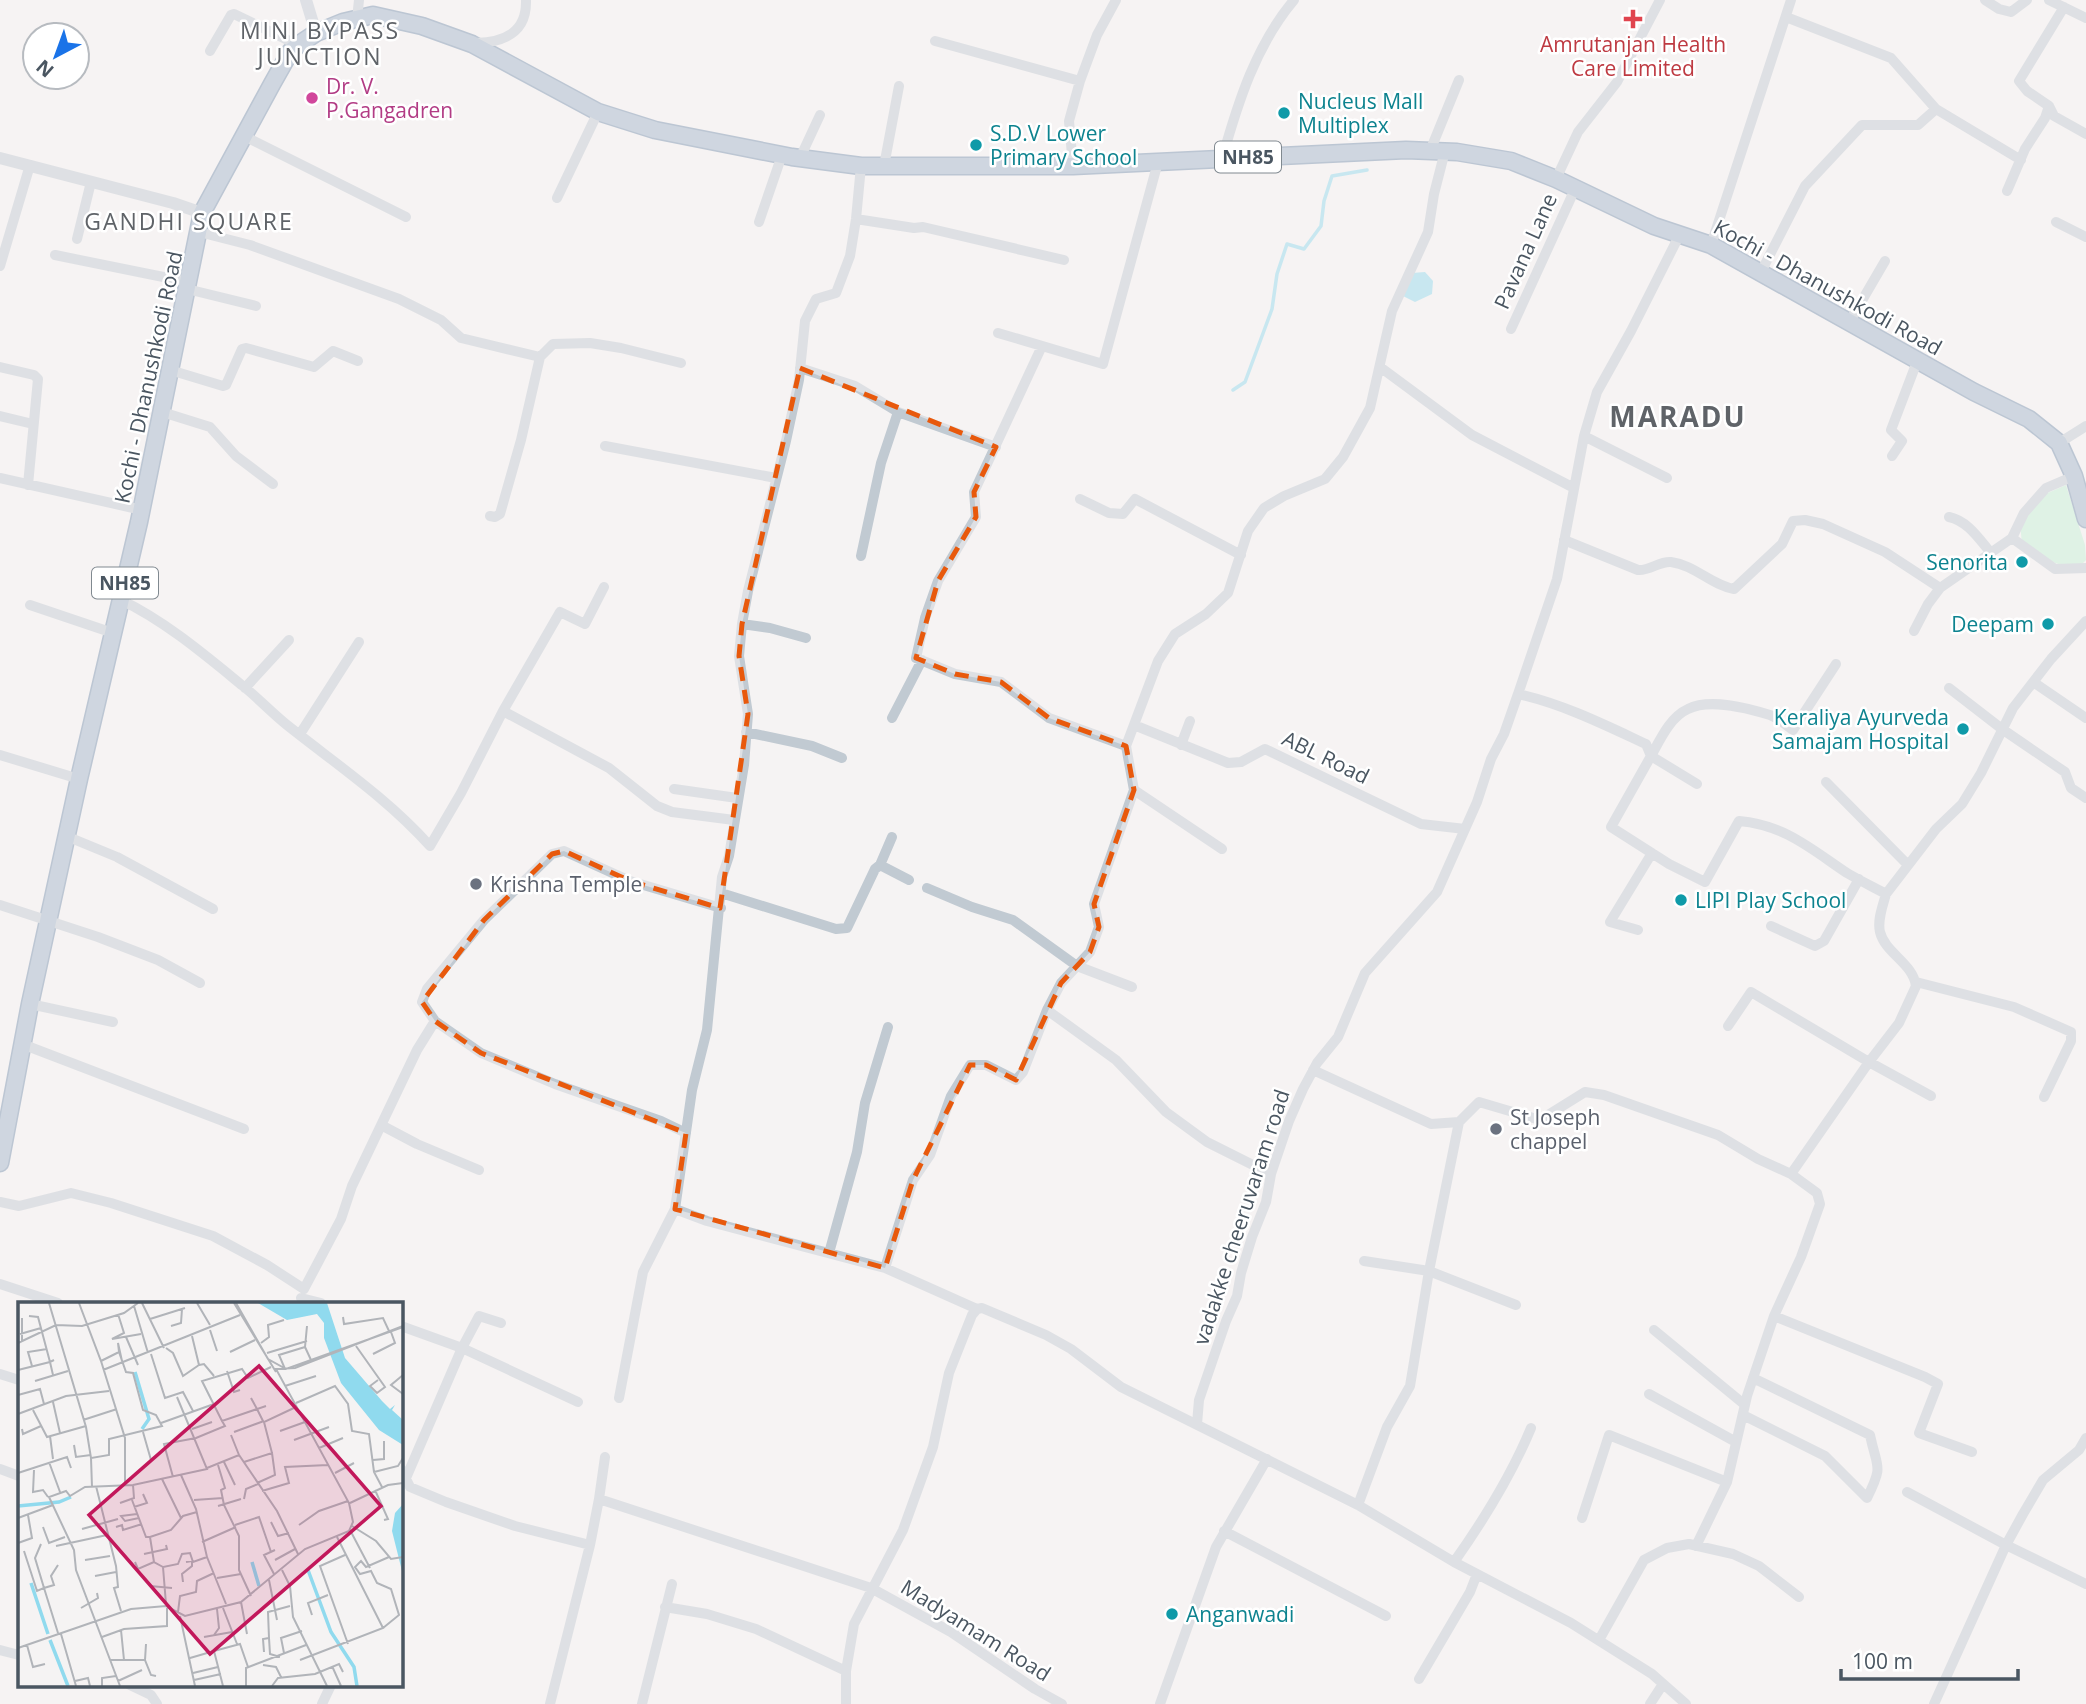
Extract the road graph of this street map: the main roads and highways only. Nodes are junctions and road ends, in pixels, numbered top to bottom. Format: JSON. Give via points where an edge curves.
{"nodes":[{"id":1,"x":306,"y":0,"type":"edge"},
{"id":2,"x":316,"y":33,"type":"junction"},
{"id":3,"x":2086,"y":519,"type":"edge"},
{"id":4,"x":4,"y":1118,"type":"edge"},
{"id":5,"x":1,"y":1157,"type":"edge"}],
"edges":[{"from":1,"to":2,"type":"main road"},
{"from":2,"to":3,"type":"highway","name":"Kochi - Dhanushkodi Road","number":"NH85","via":[[373,15],[422,26],[472,44],[598,112],[655,130],[860,166],[1073,166],[1437,151],[1511,161],[1654,226],[1711,244],[2029,419],[2059,443]]},
{"from":2,"to":4,"type":"highway","name":"Kochi - Dhanushkodi Road","number":"NH85","via":[[290,52],[202,213],[142,510]]},
{"from":4,"to":5,"type":"highway","name":"Kochi - Dhanushkodi Road","number":"NH85"}]}
